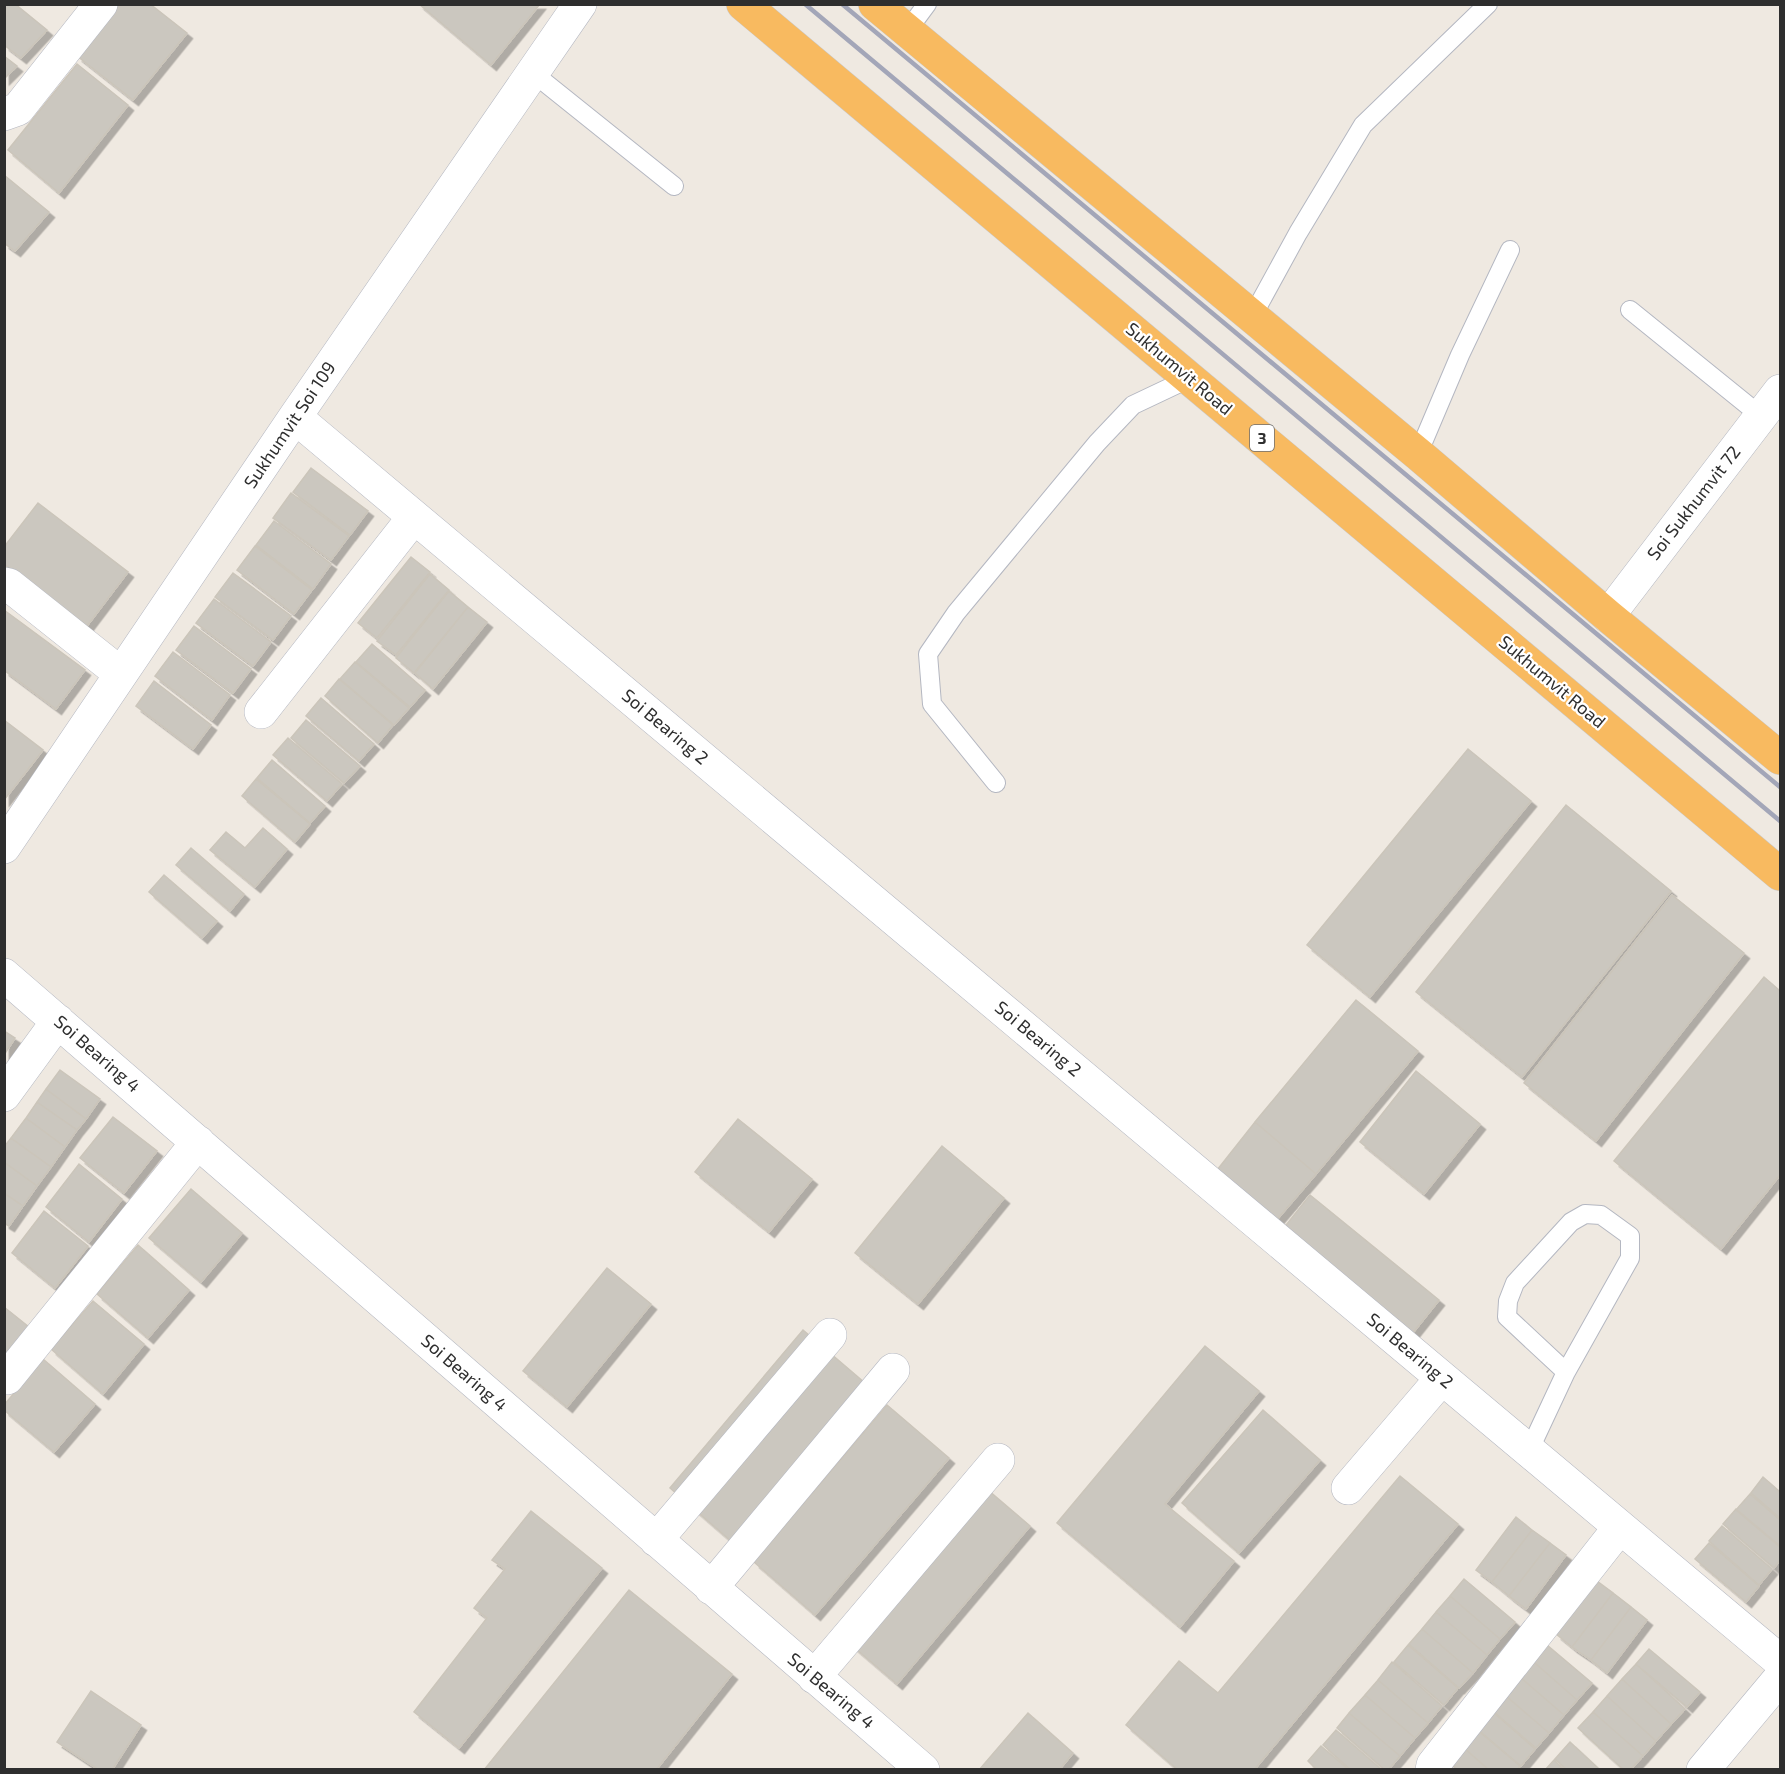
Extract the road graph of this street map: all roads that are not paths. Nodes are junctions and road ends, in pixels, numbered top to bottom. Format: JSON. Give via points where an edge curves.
{"nodes":[{"id":1,"x":101,"y":4,"type":"edge"},
{"id":2,"x":580,"y":4,"type":"edge"},
{"id":3,"x":743,"y":4,"type":"edge"},
{"id":4,"x":875,"y":4,"type":"edge"},
{"id":5,"x":927,"y":4,"type":"edge"},
{"id":6,"x":1488,"y":4,"type":"edge"},
{"id":7,"x":908,"y":31,"type":"junction"},
{"id":8,"x":533,"y":73,"type":"junction"},
{"id":9,"x":4,"y":114,"type":"edge"},
{"id":10,"x":674,"y":186,"type":"dead end"},
{"id":11,"x":1510,"y":250,"type":"dead end"},
{"id":12,"x":1630,"y":310,"type":"dead end"},
{"id":13,"x":1252,"y":317,"type":"junction"},
{"id":14,"x":1190,"y":378,"type":"junction"},
{"id":15,"x":1771,"y":403,"type":"edge"},
{"id":16,"x":295,"y":417,"type":"junction"},
{"id":17,"x":1418,"y":454,"type":"junction"},
{"id":18,"x":414,"y":517,"type":"junction"},
{"id":19,"x":4,"y":584,"type":"edge"},
{"id":20,"x":1608,"y":616,"type":"junction"},
{"id":21,"x":121,"y":674,"type":"junction"},
{"id":22,"x":261,"y":712,"type":"dead end"},
{"id":23,"x":1780,"y":758,"type":"edge"},
{"id":24,"x":996,"y":783,"type":"dead end"},
{"id":25,"x":4,"y":847,"type":"edge"},
{"id":26,"x":1780,"y":874,"type":"edge"},
{"id":27,"x":4,"y":975,"type":"edge"},
{"id":28,"x":58,"y":1021,"type":"junction"},
{"id":29,"x":4,"y":1095,"type":"edge"},
{"id":30,"x":198,"y":1142,"type":"junction"},
{"id":31,"x":830,"y":1335,"type":"dead end"},
{"id":32,"x":893,"y":1370,"type":"dead end"},
{"id":33,"x":1566,"y":1372,"type":"junction"},
{"id":34,"x":7,"y":1377,"type":"dead end"},
{"id":35,"x":1442,"y":1378,"type":"junction"},
{"id":36,"x":1529,"y":1451,"type":"junction"},
{"id":37,"x":998,"y":1460,"type":"dead end"},
{"id":38,"x":1348,"y":1488,"type":"dead end"},
{"id":39,"x":1620,"y":1527,"type":"junction"},
{"id":40,"x":656,"y":1540,"type":"junction"},
{"id":41,"x":711,"y":1588,"type":"junction"},
{"id":42,"x":1780,"y":1661,"type":"edge"},
{"id":43,"x":814,"y":1677,"type":"junction"},
{"id":44,"x":1780,"y":1678,"type":"edge"},
{"id":45,"x":923,"y":1770,"type":"edge"},
{"id":46,"x":1432,"y":1770,"type":"edge"},
{"id":47,"x":1703,"y":1770,"type":"edge"}],
"edges":[{"from":1,"to":9,"type":"street","via":[[18,109]]},
{"from":2,"to":8,"type":"street","name":"Sukhumvit Soi 109"},
{"from":3,"to":14,"type":"highway","name":"Sukhumvit Road","number":"3"},
{"from":4,"to":7,"type":"highway"},
{"from":5,"to":7,"type":"lane"},
{"from":6,"to":13,"type":"lane","via":[[1363,125]]},
{"from":7,"to":13,"type":"highway"},
{"from":8,"to":10,"type":"lane"},
{"from":8,"to":16,"type":"street","name":"Sukhumvit Soi 109"},
{"from":11,"to":17,"type":"lane"},
{"from":12,"to":15,"type":"lane"},
{"from":13,"to":17,"type":"highway"},
{"from":14,"to":24,"type":"lane","via":[[1133,405],[1111,428],[956,613],[928,654],[932,704]]},
{"from":14,"to":26,"type":"highway","name":"Sukhumvit Road","number":"3"},
{"from":15,"to":20,"type":"street","name":"Soi Sukhumvit 72"},
{"from":16,"to":18,"type":"street","name":"Soi Bearing 2"},
{"from":16,"to":21,"type":"street","name":"Sukhumvit Soi 109"},
{"from":17,"to":20,"type":"highway"},
{"from":18,"to":22,"type":"street"},
{"from":18,"to":35,"type":"street","name":"Soi Bearing 2"},
{"from":19,"to":21,"type":"street"},
{"from":20,"to":23,"type":"highway"},
{"from":21,"to":25,"type":"street","name":"Sukhumvit Soi 109"},
{"from":27,"to":28,"type":"street","name":"Soi Bearing 4"},
{"from":28,"to":29,"type":"street"},
{"from":28,"to":30,"type":"street","name":"Soi Bearing 4"},
{"from":30,"to":34,"type":"street"},
{"from":30,"to":40,"type":"street","name":"Soi Bearing 4"},
{"from":31,"to":40,"type":"street"},
{"from":32,"to":41,"type":"street"},
{"from":33,"to":33,"type":"lane","via":[[1507,1317],[1508,1301],[1515,1283],[1571,1222],[1585,1214],[1600,1215],[1630,1236],[1630,1258]]},
{"from":33,"to":36,"type":"lane"},
{"from":35,"to":36,"type":"street","name":"Soi Bearing 2"},
{"from":35,"to":38,"type":"street"},
{"from":36,"to":39,"type":"street","name":"Soi Bearing 2"},
{"from":37,"to":43,"type":"street"},
{"from":39,"to":42,"type":"street","name":"Soi Bearing 2"},
{"from":39,"to":46,"type":"street"},
{"from":40,"to":41,"type":"street","name":"Soi Bearing 4"},
{"from":41,"to":43,"type":"street","name":"Soi Bearing 4"},
{"from":43,"to":45,"type":"street","name":"Soi Bearing 4"},
{"from":44,"to":47,"type":"street"}]}
